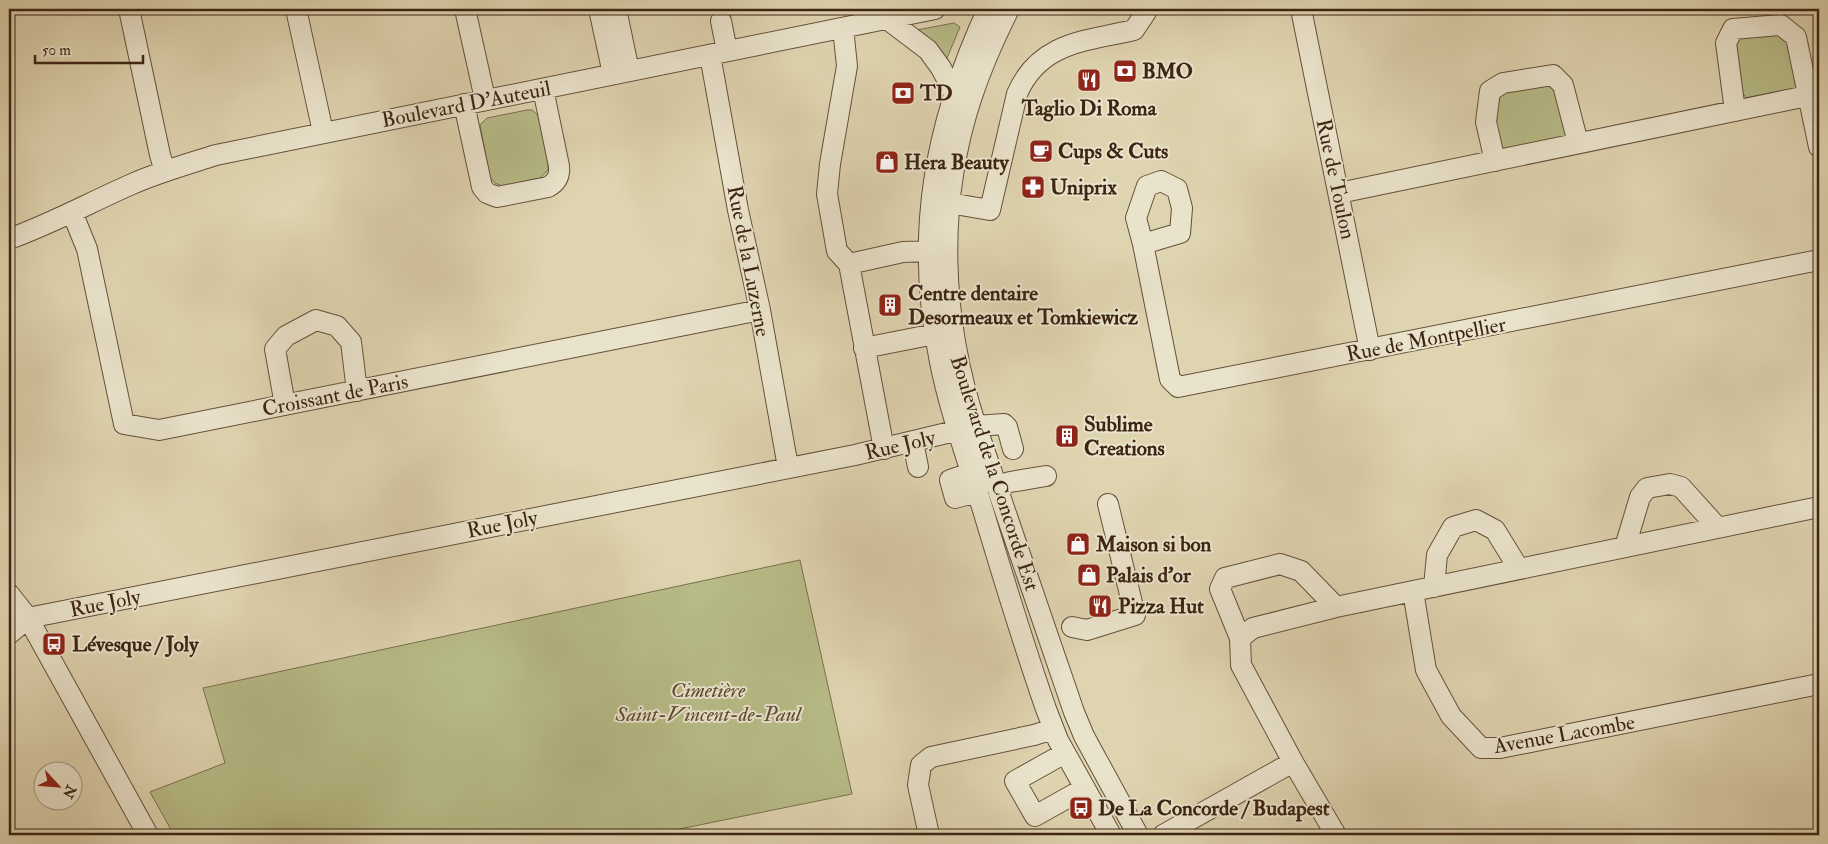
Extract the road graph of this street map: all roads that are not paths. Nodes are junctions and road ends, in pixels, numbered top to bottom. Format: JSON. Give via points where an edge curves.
{"nodes":[{"id":1,"x":129,"y":9,"type":"edge"},
{"id":2,"x":296,"y":9,"type":"edge"},
{"id":3,"x":465,"y":9,"type":"edge"},
{"id":4,"x":600,"y":9,"type":"edge"},
{"id":5,"x":616,"y":9,"type":"edge"},
{"id":6,"x":935,"y":9,"type":"edge"},
{"id":7,"x":988,"y":9,"type":"edge"},
{"id":8,"x":1009,"y":9,"type":"edge"},
{"id":9,"x":1145,"y":9,"type":"edge"},
{"id":10,"x":1301,"y":9,"type":"edge"},
{"id":11,"x":902,"y":13,"type":"edge"},
{"id":12,"x":721,"y":21,"type":"dead end"},
{"id":13,"x":843,"y":28,"type":"junction"},
{"id":14,"x":718,"y":53,"type":"junction"},
{"id":15,"x":621,"y":72,"type":"junction"},
{"id":16,"x":543,"y":88,"type":"junction"},
{"id":17,"x":954,"y":93,"type":"junction"},
{"id":18,"x":1807,"y":96,"type":"junction"},
{"id":19,"x":485,"y":100,"type":"junction"},
{"id":20,"x":464,"y":104,"type":"junction"},
{"id":21,"x":1735,"y":111,"type":"junction"},
{"id":22,"x":323,"y":132,"type":"junction"},
{"id":23,"x":1578,"y":144,"type":"junction"},
{"id":24,"x":1819,"y":147,"type":"edge"},
{"id":25,"x":1495,"y":161,"type":"junction"},
{"id":26,"x":165,"y":171,"type":"junction"},
{"id":27,"x":1340,"y":193,"type":"junction"},
{"id":28,"x":949,"y":202,"type":"junction"},
{"id":29,"x":72,"y":212,"type":"junction"},
{"id":30,"x":9,"y":239,"type":"edge"},
{"id":31,"x":1142,"y":244,"type":"dead end"},
{"id":32,"x":928,"y":251,"type":"junction"},
{"id":33,"x":1819,"y":260,"type":"edge"},
{"id":34,"x":849,"y":264,"type":"junction"},
{"id":35,"x":760,"y":310,"type":"junction"},
{"id":36,"x":934,"y":334,"type":"junction"},
{"id":37,"x":864,"y":348,"type":"junction"},
{"id":38,"x":1370,"y":350,"type":"junction"},
{"id":39,"x":357,"y":391,"type":"junction"},
{"id":40,"x":285,"y":405,"type":"junction"},
{"id":41,"x":967,"y":428,"type":"junction"},
{"id":42,"x":912,"y":442,"type":"junction"},
{"id":43,"x":884,"y":448,"type":"junction"},
{"id":44,"x":1013,"y":449,"type":"dead end"},
{"id":45,"x":788,"y":467,"type":"junction"},
{"id":46,"x":918,"y":467,"type":"dead end"},
{"id":47,"x":1046,"y":476,"type":"dead end"},
{"id":48,"x":996,"y":486,"type":"junction"},
{"id":49,"x":1108,"y":504,"type":"dead end"},
{"id":50,"x":1819,"y":507,"type":"edge"},
{"id":51,"x":1718,"y":528,"type":"junction"},
{"id":52,"x":1625,"y":547,"type":"junction"},
{"id":53,"x":1519,"y":569,"type":"junction"},
{"id":54,"x":1434,"y":587,"type":"junction"},
{"id":55,"x":1413,"y":591,"type":"junction"},
{"id":56,"x":9,"y":594,"type":"edge"},
{"id":57,"x":1336,"y":607,"type":"junction"},
{"id":58,"x":28,"y":618,"type":"junction"},
{"id":59,"x":1045,"y":627,"type":"junction"},
{"id":60,"x":1072,"y":627,"type":"dead end"},
{"id":61,"x":9,"y":634,"type":"edge"},
{"id":62,"x":1022,"y":634,"type":"junction"},
{"id":63,"x":1240,"y":638,"type":"junction"},
{"id":64,"x":1819,"y":684,"type":"edge"},
{"id":65,"x":1053,"y":729,"type":"junction"},
{"id":66,"x":1065,"y":753,"type":"junction"},
{"id":67,"x":1293,"y":762,"type":"junction"},
{"id":68,"x":1085,"y":788,"type":"junction"},
{"id":69,"x":148,"y":835,"type":"edge"},
{"id":70,"x":929,"y":835,"type":"edge"},
{"id":71,"x":1111,"y":835,"type":"edge"},
{"id":72,"x":1138,"y":835,"type":"edge"},
{"id":73,"x":1163,"y":835,"type":"edge"},
{"id":74,"x":1336,"y":835,"type":"edge"}],
"edges":[{"from":1,"to":26,"type":"street"},
{"from":2,"to":22,"type":"street"},
{"from":3,"to":19,"type":"street"},
{"from":4,"to":15,"type":"street"},
{"from":5,"to":15,"type":"street"},
{"from":6,"to":11,"type":"street","name":"Boulevard D'Auteuil"},
{"from":7,"to":17,"type":"street","name":"Boulevard de la Concorde Est"},
{"from":8,"to":28,"type":"street","name":"Boulevard de la Concorde Est","via":[[971,97]]},
{"from":9,"to":28,"type":"street","via":[[1134,30],[1058,48],[1036,65],[1017,94],[990,210]]},
{"from":10,"to":27,"type":"street","name":"Rue de Toulon"},
{"from":11,"to":13,"type":"street","name":"Boulevard D'Auteuil"},
{"from":11,"to":17,"type":"street"},
{"from":12,"to":14,"type":"street","name":"Rue de la Luzerne"},
{"from":13,"to":14,"type":"street","name":"Boulevard D'Auteuil"},
{"from":13,"to":34,"type":"street","via":[[847,66],[828,194],[837,251]]},
{"from":14,"to":15,"type":"street","name":"Boulevard D'Auteuil"},
{"from":14,"to":35,"type":"street","name":"Rue de la Luzerne","via":[[738,210]]},
{"from":15,"to":16,"type":"street","name":"Boulevard D'Auteuil"},
{"from":16,"to":19,"type":"street","name":"Boulevard D'Auteuil"},
{"from":16,"to":20,"type":"street","via":[[559,166],[558,177],[548,187],[501,197],[490,195],[482,187]]},
{"from":17,"to":32,"type":"street","name":"Boulevard de la Concorde Est","via":[[936,169]]},
{"from":18,"to":21,"type":"street"},
{"from":18,"to":21,"type":"street","via":[[1796,37],[1781,25],[1733,29],[1726,43]]},
{"from":18,"to":24,"type":"street"},
{"from":19,"to":20,"type":"street","name":"Boulevard D'Auteuil"},
{"from":20,"to":22,"type":"street","name":"Boulevard D'Auteuil"},
{"from":21,"to":23,"type":"street"},
{"from":22,"to":26,"type":"street","name":"Boulevard D'Auteuil","via":[[216,155]]},
{"from":23,"to":25,"type":"street"},
{"from":23,"to":25,"type":"street","via":[[1563,85],[1553,75],[1503,83],[1490,91],[1486,122]]},
{"from":25,"to":27,"type":"street"},
{"from":26,"to":29,"type":"street","name":"Boulevard D'Auteuil"},
{"from":27,"to":38,"type":"street","name":"Rue de Toulon"},
{"from":28,"to":41,"type":"street","name":"Boulevard de la Concorde Est","via":[[947,256],[950,309]]},
{"from":29,"to":30,"type":"street","name":"Boulevard D'Auteuil"},
{"from":29,"to":40,"type":"street","name":"Croissant de Paris","via":[[87,249],[124,424],[159,430]]},
{"from":31,"to":38,"type":"street","name":"Rue de Montpellier","via":[[1170,379],[1178,387]]},
{"from":32,"to":34,"type":"street","via":[[903,252]]},
{"from":32,"to":36,"type":"street","name":"Boulevard de la Concorde Est"},
{"from":33,"to":38,"type":"street","name":"Rue de Montpellier"},
{"from":34,"to":37,"type":"street"},
{"from":35,"to":39,"type":"street","name":"Croissant de Paris"},
{"from":35,"to":45,"type":"street","name":"Rue de la Luzerne"},
{"from":36,"to":37,"type":"street"},
{"from":36,"to":41,"type":"street","name":"Boulevard de la Concorde Est","via":[[944,383]]},
{"from":37,"to":43,"type":"street"},
{"from":39,"to":40,"type":"street","name":"Croissant de Paris"},
{"from":39,"to":40,"type":"street","via":[[351,342],[337,326],[316,320],[286,336],[275,350]]},
{"from":41,"to":42,"type":"street","name":"Rue Joly"},
{"from":41,"to":44,"type":"street","name":"Rue Joly","via":[[1004,424]]},
{"from":41,"to":48,"type":"street","name":"Boulevard de la Concorde Est"},
{"from":41,"to":62,"type":"street","name":"Boulevard de la Concorde Est","via":[[974,483]]},
{"from":42,"to":43,"type":"street","name":"Rue Joly"},
{"from":42,"to":46,"type":"street"},
{"from":43,"to":45,"type":"street","name":"Rue Joly"},
{"from":45,"to":58,"type":"street","name":"Rue Joly"},
{"from":47,"to":48,"type":"street"},
{"from":48,"to":59,"type":"street","name":"Boulevard de la Concorde Est"},
{"from":49,"to":60,"type":"street","via":[[1135,614],[1087,630]]},
{"from":50,"to":51,"type":"street"},
{"from":51,"to":52,"type":"street"},
{"from":51,"to":52,"type":"street","via":[[1681,487],[1670,484],[1646,488],[1640,497]]},
{"from":52,"to":53,"type":"street"},
{"from":53,"to":54,"type":"street"},
{"from":53,"to":54,"type":"street","via":[[1495,530],[1476,520],[1453,527],[1437,555]]},
{"from":54,"to":55,"type":"street"},
{"from":55,"to":57,"type":"street"},
{"from":55,"to":64,"type":"street","name":"Avenue Lacombe","via":[[1426,670],[1451,716],[1480,748],[1500,748]]},
{"from":56,"to":58,"type":"street"},
{"from":57,"to":63,"type":"street","via":[[1253,628]]},
{"from":57,"to":63,"type":"street","via":[[1301,570],[1280,564],[1226,578],[1220,589]]},
{"from":58,"to":61,"type":"street"},
{"from":58,"to":69,"type":"street"},
{"from":59,"to":62,"type":"street"},
{"from":59,"to":72,"type":"street","name":"Boulevard de la Concorde Est","via":[[1078,724]]},
{"from":62,"to":65,"type":"street","name":"Boulevard de la Concorde Est"},
{"from":63,"to":67,"type":"street","via":[[1241,665]]},
{"from":65,"to":66,"type":"street","name":"Boulevard de la Concorde Est"},
{"from":65,"to":70,"type":"street","via":[[931,757],[921,765],[918,785]]},
{"from":66,"to":68,"type":"street","name":"Boulevard de la Concorde Est"},
{"from":66,"to":68,"type":"street","via":[[1015,781],[1030,809],[1034,816]]},
{"from":67,"to":73,"type":"street"},
{"from":67,"to":74,"type":"street"},
{"from":68,"to":71,"type":"street","name":"Boulevard de la Concorde Est"}]}
